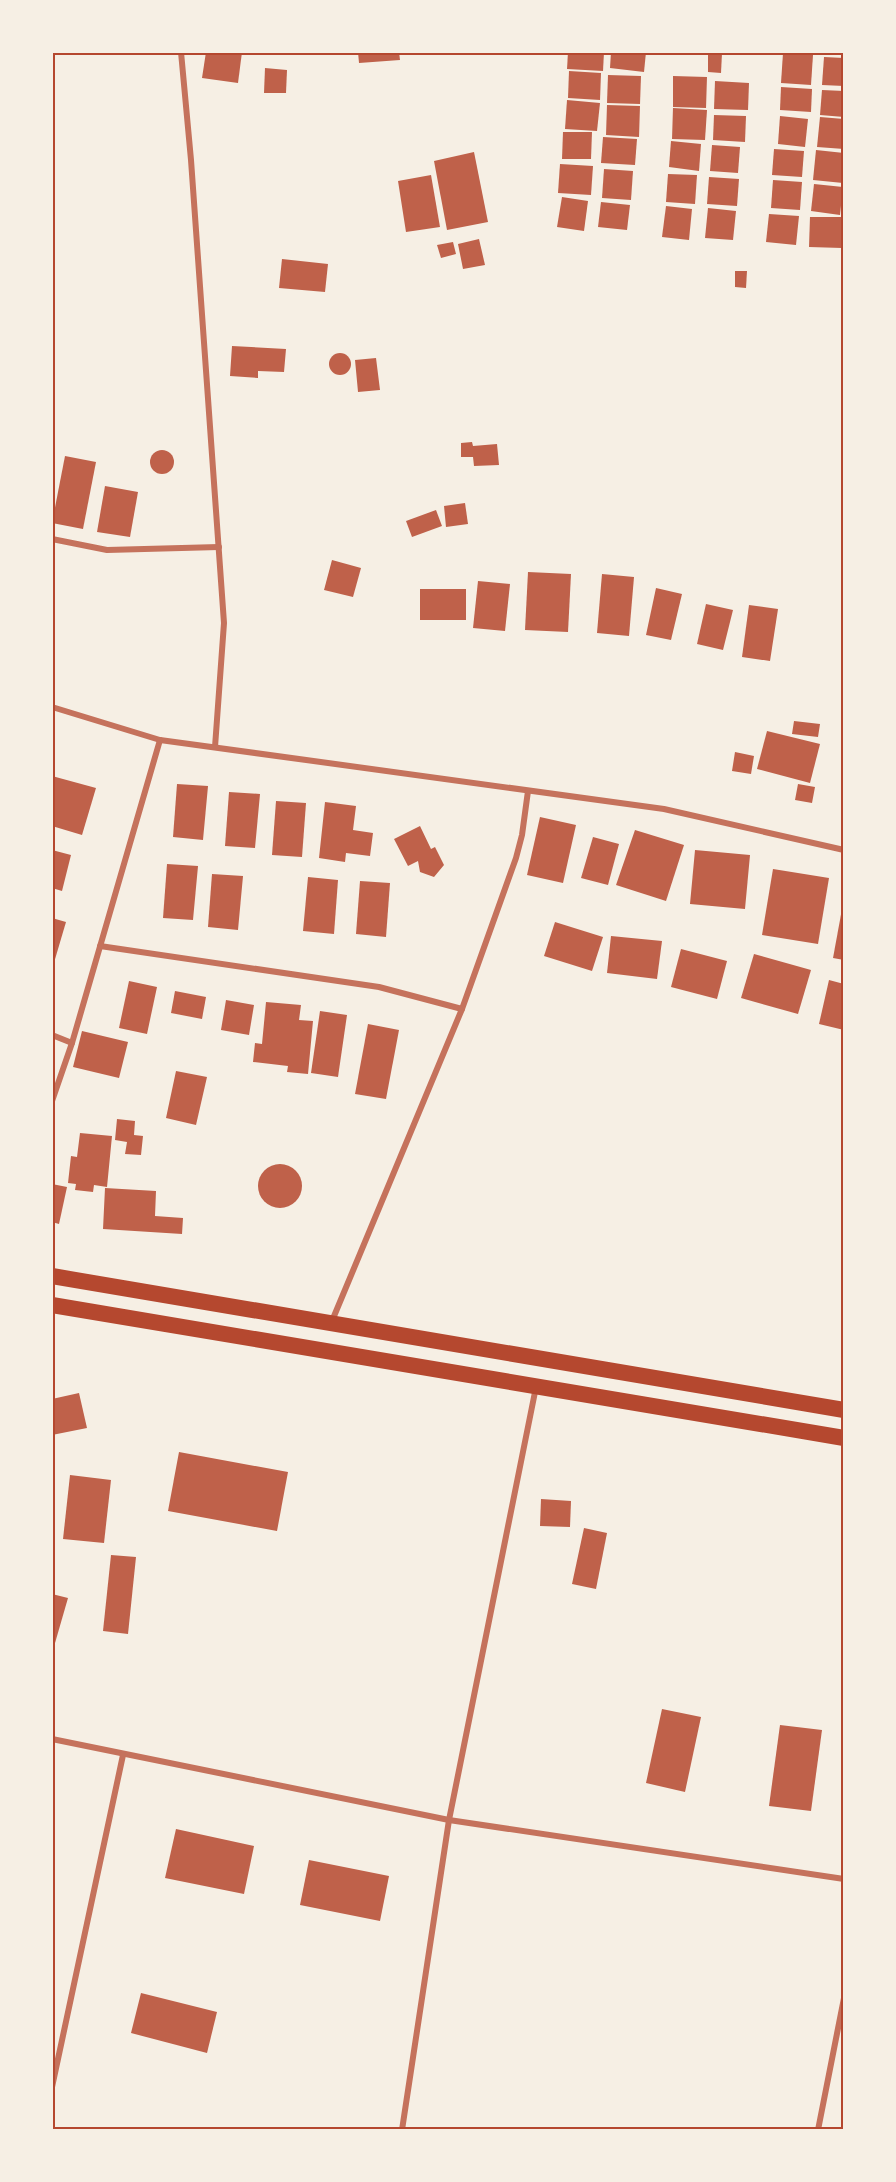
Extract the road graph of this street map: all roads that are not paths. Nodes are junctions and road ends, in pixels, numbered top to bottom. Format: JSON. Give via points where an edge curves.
{"nodes":[{"id":1,"x":181,"y":52,"type":"edge"},
{"id":2,"x":52,"y":539,"type":"edge"},
{"id":3,"x":219,"y":546,"type":"junction"},
{"id":4,"x":52,"y":707,"type":"edge"},
{"id":5,"x":160,"y":740,"type":"junction"},
{"id":6,"x":215,"y":747,"type":"junction"},
{"id":7,"x":528,"y":791,"type":"junction"},
{"id":8,"x":843,"y":850,"type":"edge"},
{"id":9,"x":100,"y":946,"type":"junction"},
{"id":10,"x":462,"y":1009,"type":"junction"},
{"id":11,"x":52,"y":1035,"type":"edge"},
{"id":12,"x":72,"y":1043,"type":"junction"},
{"id":13,"x":52,"y":1101,"type":"edge"},
{"id":14,"x":52,"y":1276,"type":"edge"},
{"id":15,"x":52,"y":1305,"type":"edge"},
{"id":16,"x":331,"y":1324,"type":"junction"},
{"id":17,"x":536,"y":1386,"type":"junction"},
{"id":18,"x":843,"y":1410,"type":"edge"},
{"id":19,"x":843,"y":1438,"type":"edge"},
{"id":20,"x":52,"y":1739,"type":"edge"},
{"id":21,"x":123,"y":1755,"type":"junction"},
{"id":22,"x":449,"y":1820,"type":"junction"},
{"id":23,"x":843,"y":1879,"type":"edge"},
{"id":24,"x":843,"y":1998,"type":"edge"},
{"id":25,"x":52,"y":2087,"type":"edge"},
{"id":26,"x":402,"y":2130,"type":"edge"},
{"id":27,"x":818,"y":2130,"type":"edge"}],
"edges":[{"from":1,"to":3,"type":"street"},
{"from":2,"to":3,"type":"street","via":[[107,550]]},
{"from":3,"to":6,"type":"street","via":[[224,623]]},
{"from":4,"to":5,"type":"street"},
{"from":5,"to":6,"type":"street"},
{"from":5,"to":9,"type":"street"},
{"from":6,"to":7,"type":"street"},
{"from":7,"to":8,"type":"street","via":[[675,811]]},
{"from":7,"to":10,"type":"street","via":[[516,858]]},
{"from":9,"to":10,"type":"street","via":[[379,987]]},
{"from":9,"to":12,"type":"street"},
{"from":10,"to":16,"type":"street"},
{"from":11,"to":12,"type":"street"},
{"from":12,"to":13,"type":"street"},
{"from":14,"to":16,"type":"highway"},
{"from":15,"to":17,"type":"highway"},
{"from":16,"to":18,"type":"highway"},
{"from":17,"to":19,"type":"highway"},
{"from":17,"to":22,"type":"street"},
{"from":20,"to":21,"type":"street"},
{"from":21,"to":22,"type":"street"},
{"from":21,"to":25,"type":"street"},
{"from":22,"to":23,"type":"street"},
{"from":22,"to":26,"type":"street"},
{"from":24,"to":27,"type":"street"}]}
